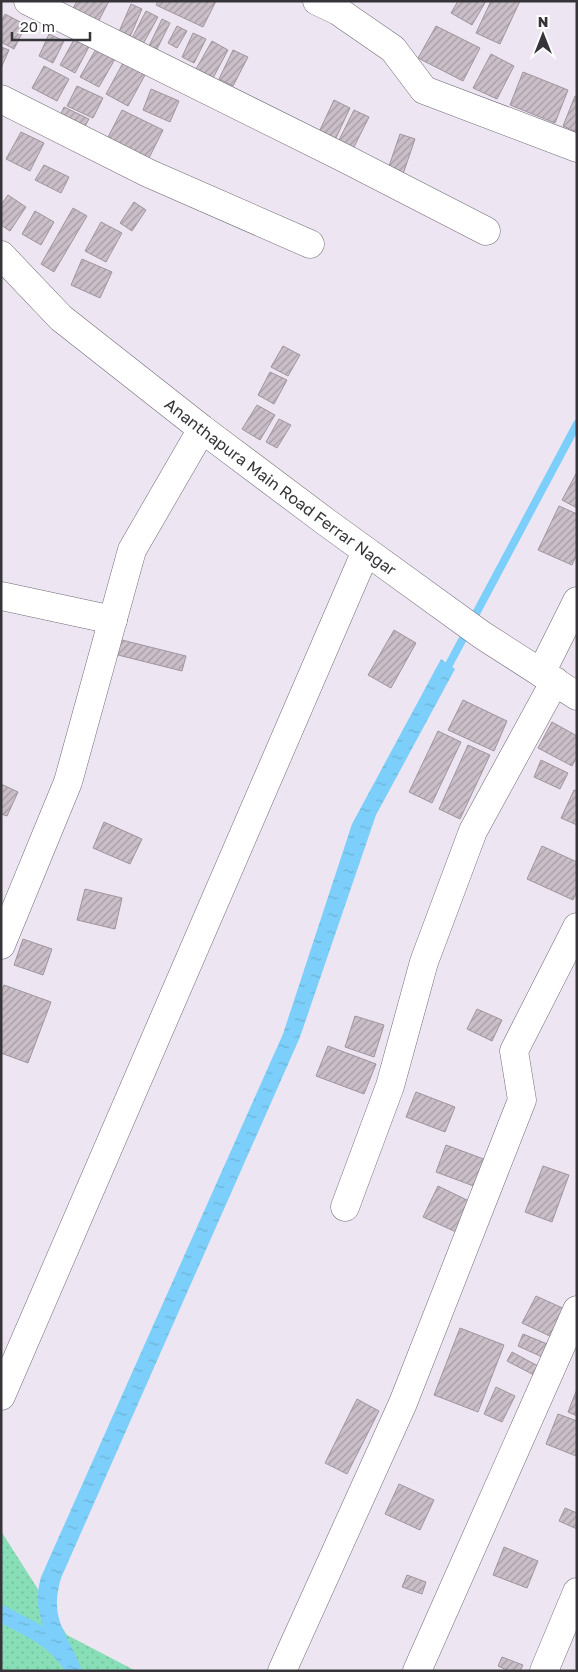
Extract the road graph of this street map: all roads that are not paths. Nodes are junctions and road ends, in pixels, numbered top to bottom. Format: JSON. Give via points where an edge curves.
{"nodes":[{"id":1,"x":28,"y":1,"type":"edge"},
{"id":2,"x":317,"y":1,"type":"edge"},
{"id":3,"x":1,"y":99,"type":"edge"},
{"id":4,"x":577,"y":148,"type":"edge"},
{"id":5,"x":486,"y":231,"type":"dead end"},
{"id":6,"x":310,"y":244,"type":"dead end"},
{"id":7,"x":1,"y":255,"type":"edge"},
{"id":8,"x":202,"y":429,"type":"junction"},
{"id":9,"x":366,"y":551,"type":"junction"},
{"id":10,"x":1,"y":596,"type":"edge"},
{"id":11,"x":577,"y":601,"type":"edge"},
{"id":12,"x":113,"y":620,"type":"junction"},
{"id":13,"x":557,"y":683,"type":"edge"},
{"id":14,"x":577,"y":927,"type":"edge"},
{"id":15,"x":1,"y":946,"type":"edge"},
{"id":16,"x":345,"y":1207,"type":"dead end"},
{"id":17,"x":577,"y":1310,"type":"edge"},
{"id":18,"x":1,"y":1396,"type":"edge"},
{"id":19,"x":577,"y":1592,"type":"edge"},
{"id":20,"x":282,"y":1671,"type":"edge"},
{"id":21,"x":418,"y":1671,"type":"edge"},
{"id":22,"x":544,"y":1671,"type":"edge"}],
"edges":[{"from":1,"to":5,"type":"street"},
{"from":2,"to":4,"type":"street","via":[[338,11],[393,49],[424,90]]},
{"from":3,"to":6,"type":"street","via":[[148,173]]},
{"from":7,"to":8,"type":"street","name":"Ananthapura Main Road Ferrar Nagar","via":[[62,318]]},
{"from":8,"to":9,"type":"street","name":"Ananthapura Main Road Ferrar Nagar"},
{"from":8,"to":12,"type":"street","via":[[132,550]]},
{"from":9,"to":13,"type":"street","name":"Ananthapura Main Road Ferrar Nagar","via":[[482,635]]},
{"from":9,"to":18,"type":"street"},
{"from":10,"to":12,"type":"street"},
{"from":11,"to":13,"type":"street"},
{"from":12,"to":15,"type":"street","via":[[68,782]]},
{"from":13,"to":16,"type":"street","via":[[473,831],[424,962],[390,1086]]},
{"from":14,"to":20,"type":"street","via":[[514,1051],[522,1100],[403,1403]]},
{"from":17,"to":21,"type":"street"},
{"from":19,"to":22,"type":"street"}]}
